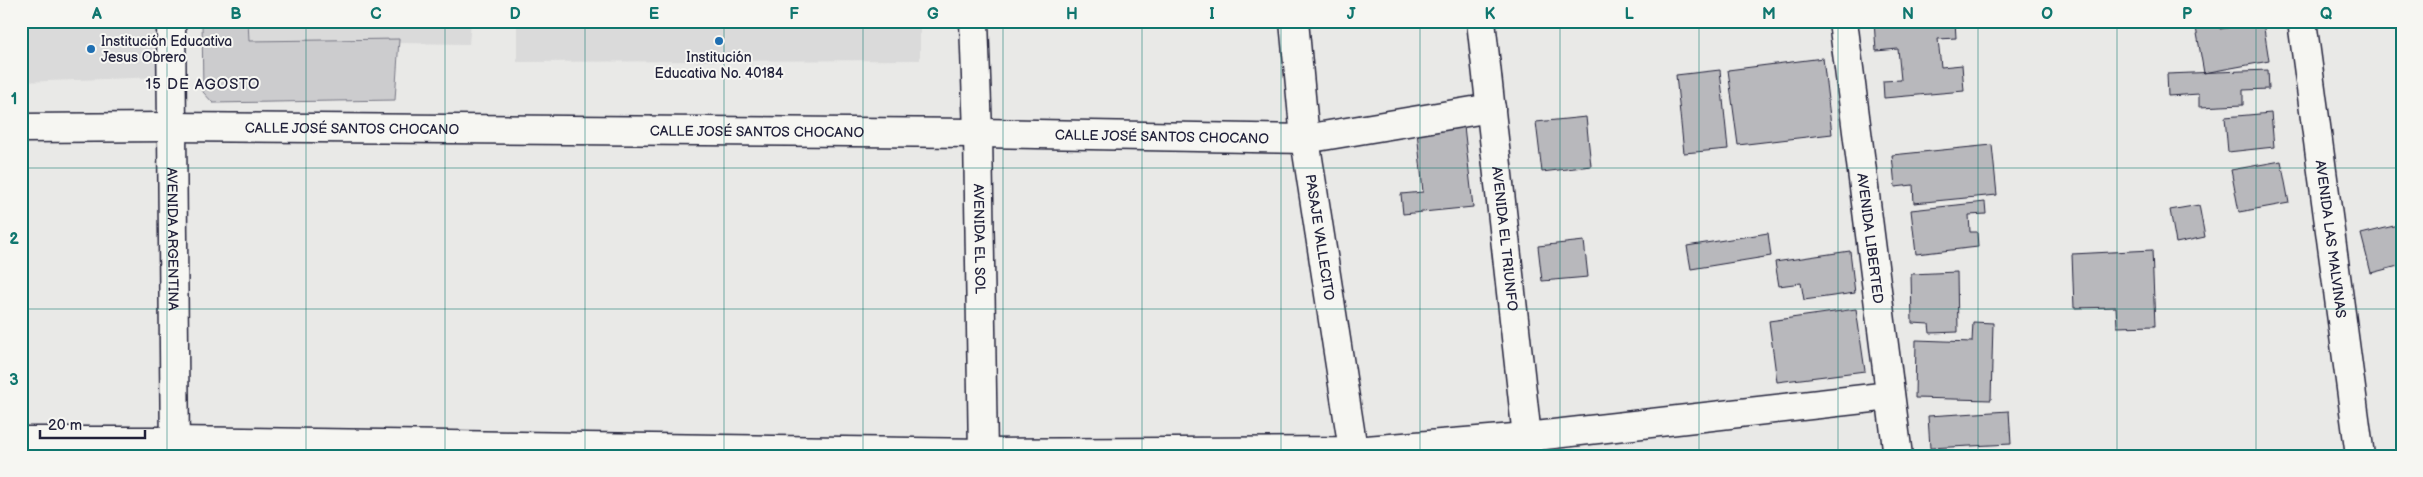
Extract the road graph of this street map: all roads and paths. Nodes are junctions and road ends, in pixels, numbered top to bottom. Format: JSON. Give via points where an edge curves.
{"nodes":[{"id":1,"x":171,"y":21,"type":"edge"},
{"id":2,"x":974,"y":21,"type":"edge"},
{"id":3,"x":1294,"y":21,"type":"edge"},
{"id":4,"x":1481,"y":21,"type":"edge"},
{"id":5,"x":1843,"y":21,"type":"edge"},
{"id":6,"x":2302,"y":21,"type":"edge"},
{"id":7,"x":1491,"y":108,"type":"junction"},
{"id":8,"x":172,"y":127,"type":"junction"},
{"id":9,"x":21,"y":128,"type":"edge"},
{"id":10,"x":978,"y":133,"type":"junction"},
{"id":11,"x":1305,"y":139,"type":"junction"},
{"id":12,"x":1890,"y":396,"type":"junction"},
{"id":13,"x":21,"y":441,"type":"edge"},
{"id":14,"x":1528,"y":446,"type":"edge"},
{"id":15,"x":175,"y":448,"type":"edge"},
{"id":16,"x":1354,"y":453,"type":"edge"},
{"id":17,"x":983,"y":454,"type":"edge"},
{"id":18,"x":1898,"y":456,"type":"edge"},
{"id":19,"x":2360,"y":456,"type":"edge"}],
"edges":[{"from":1,"to":8,"type":"street","name":"AVENIDA ARGENTINA"},
{"from":2,"to":10,"type":"street","name":"AVENIDA EL SOL"},
{"from":3,"to":11,"type":"street","name":"PASAJE VALLECITO"},
{"from":4,"to":7,"type":"street","name":"AVENIDA EL TRIUNFO"},
{"from":5,"to":12,"type":"street","name":"AVENIDA LIBERTED"},
{"from":6,"to":19,"type":"street","name":"AVENIDA LAS MALVINAS"},
{"from":7,"to":11,"type":"street","name":"CALLE JOSÉ SANTOS CHOCANO"},
{"from":7,"to":14,"type":"street","name":"AVENIDA EL TRIUNFO"},
{"from":8,"to":9,"type":"street","name":"CALLE JOSÉ SANTOS CHOCANO"},
{"from":8,"to":10,"type":"street","name":"CALLE JOSÉ SANTOS CHOCANO"},
{"from":8,"to":15,"type":"street","name":"AVENIDA ARGENTINA"},
{"from":10,"to":11,"type":"street","name":"CALLE JOSÉ SANTOS CHOCANO"},
{"from":10,"to":17,"type":"street","name":"AVENIDA EL SOL"},
{"from":11,"to":16,"type":"street","name":"PASAJE VALLECITO"},
{"from":12,"to":14,"type":"street"},
{"from":12,"to":18,"type":"street","name":"AVENIDA LIBERTED"},
{"from":13,"to":15,"type":"street"},
{"from":14,"to":16,"type":"street"},
{"from":15,"to":17,"type":"street"},
{"from":16,"to":17,"type":"street"}]}
